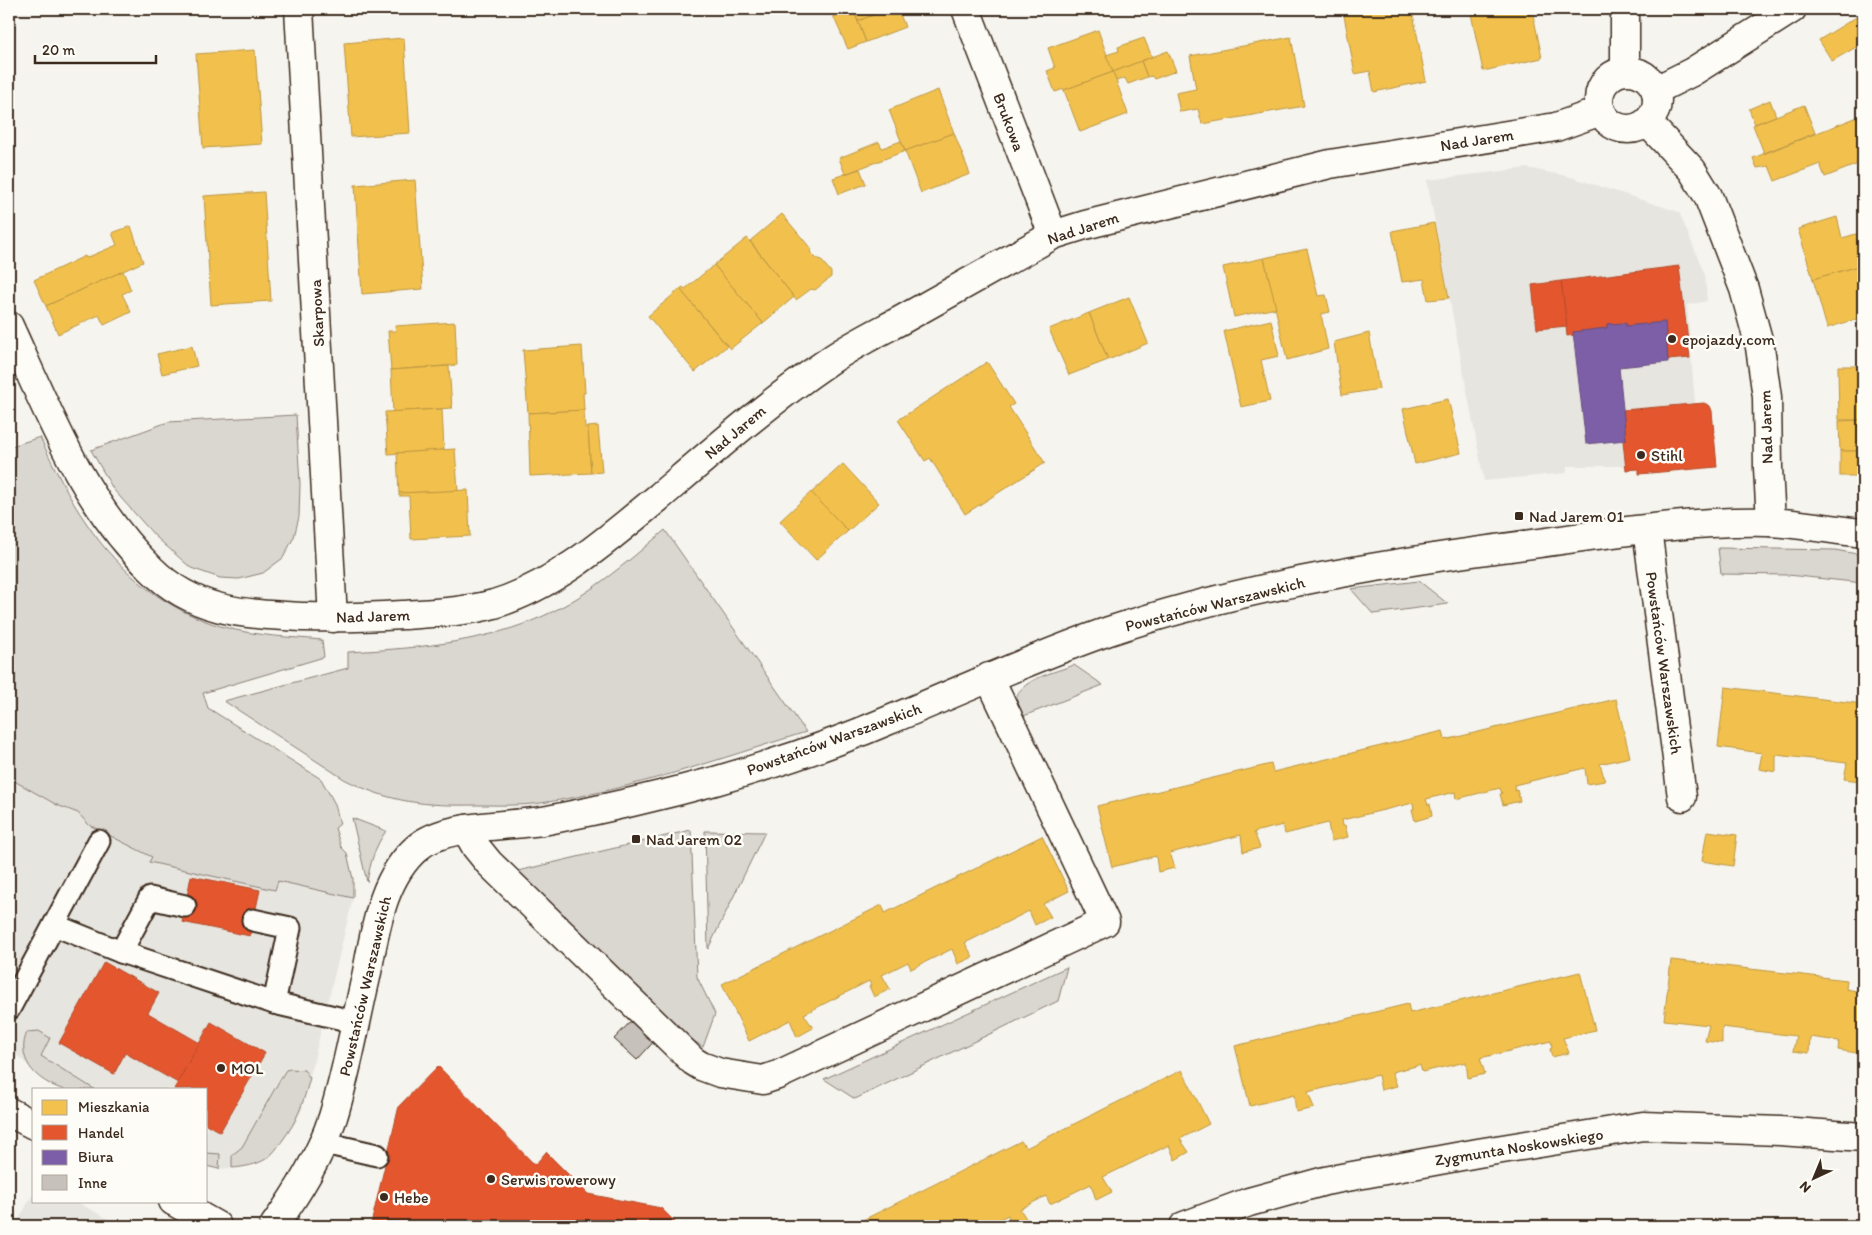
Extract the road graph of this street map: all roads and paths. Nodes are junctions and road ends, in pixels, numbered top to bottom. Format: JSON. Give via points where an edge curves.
{"nodes":[{"id":1,"x":299,"y":9,"type":"edge"},
{"id":2,"x":966,"y":9,"type":"edge"},
{"id":3,"x":1625,"y":9,"type":"edge"},
{"id":4,"x":1792,"y":9,"type":"edge"},
{"id":5,"x":1625,"y":71,"type":"junction"},
{"id":6,"x":1656,"y":90,"type":"junction"},
{"id":7,"x":1601,"y":111,"type":"junction"},
{"id":8,"x":1648,"y":123,"type":"junction"},
{"id":9,"x":1053,"y":235,"type":"junction"},
{"id":10,"x":9,"y":326,"type":"edge"},
{"id":11,"x":1771,"y":522,"type":"junction"},
{"id":12,"x":1647,"y":529,"type":"junction"},
{"id":13,"x":1863,"y":533,"type":"edge"},
{"id":14,"x":333,"y":618,"type":"junction"},
{"id":15,"x":989,"y":677,"type":"junction"},
{"id":16,"x":1682,"y":797,"type":"dead end"},
{"id":17,"x":466,"y":829,"type":"junction"},
{"id":18,"x":99,"y":841,"type":"dead end"},
{"id":19,"x":185,"y":906,"type":"dead end"},
{"id":20,"x":253,"y":920,"type":"dead end"},
{"id":21,"x":54,"y":925,"type":"junction"},
{"id":22,"x":122,"y":952,"type":"junction"},
{"id":23,"x":274,"y":1003,"type":"junction"},
{"id":24,"x":9,"y":1010,"type":"edge"},
{"id":25,"x":356,"y":1022,"type":"junction"},
{"id":26,"x":9,"y":1112,"type":"edge"},
{"id":27,"x":32,"y":1125,"type":"edge"},
{"id":28,"x":1863,"y":1137,"type":"edge"},
{"id":29,"x":324,"y":1143,"type":"junction"},
{"id":30,"x":376,"y":1155,"type":"dead end"},
{"id":31,"x":175,"y":1202,"type":"edge"},
{"id":32,"x":217,"y":1226,"type":"edge"},
{"id":33,"x":274,"y":1226,"type":"edge"},
{"id":34,"x":1184,"y":1226,"type":"edge"}],
"edges":[{"from":1,"to":14,"type":"street","name":"Skarpowa"},
{"from":2,"to":9,"type":"street","name":"Brukowa"},
{"from":3,"to":5,"type":"street"},
{"from":4,"to":6,"type":"street","via":[[1692,72]]},
{"from":5,"to":6,"type":"street","via":[[1643,75]]},
{"from":5,"to":7,"type":"street","via":[[1615,73],[1602,87],[1599,95]]},
{"from":6,"to":8,"type":"street","via":[[1658,101]]},
{"from":7,"to":8,"type":"street","via":[[1606,120],[1624,129]]},
{"from":7,"to":9,"type":"street","name":"Nad Jarem","via":[[1556,127],[1330,164]]},
{"from":8,"to":11,"type":"street","name":"Nad Jarem","via":[[1692,170],[1708,196],[1744,289],[1760,347],[1767,397]]},
{"from":9,"to":14,"type":"street","name":"Nad Jarem","via":[[832,358],[774,400],[578,561],[534,587],[494,604],[454,611]]},
{"from":10,"to":14,"type":"street","name":"Nad Jarem","via":[[59,435],[91,495],[152,570],[179,591],[209,606],[246,614]]},
{"from":11,"to":12,"type":"street","name":"Powstańców Warszawskich"},
{"from":11,"to":13,"type":"street","name":"Powstańców Warszawskich"},
{"from":12,"to":15,"type":"street","name":"Powstańców Warszawskich","via":[[1381,566],[1241,594],[1108,632]]},
{"from":12,"to":16,"type":"street","name":"Powstańców Warszawskich"},
{"from":15,"to":17,"type":"street","name":"Powstańców Warszawskich","via":[[883,723],[772,764],[597,810],[540,822]]},
{"from":15,"to":17,"type":"street","via":[[1105,922],[778,1076],[763,1080],[720,1073],[693,1061],[489,863]]},
{"from":17,"to":25,"type":"street","name":"Powstańców Warszawskich","via":[[429,839],[404,861],[394,878],[377,925]]},
{"from":18,"to":21,"type":"lane"},
{"from":19,"to":22,"type":"lane","via":[[150,898]]},
{"from":20,"to":23,"type":"lane","via":[[290,928]]},
{"from":21,"to":22,"type":"lane"},
{"from":21,"to":24,"type":"lane"},
{"from":22,"to":23,"type":"lane"},
{"from":23,"to":25,"type":"lane"},
{"from":25,"to":29,"type":"street","name":"Powstańców Warszawskich","via":[[341,1090]]},
{"from":26,"to":27,"type":"street"},
{"from":28,"to":34,"type":"street","name":"Zygmunta Noskowskiego","via":[[1643,1126],[1325,1181],[1249,1202]]},
{"from":29,"to":30,"type":"lane"},
{"from":29,"to":33,"type":"street","name":"Powstańców Warszawskich"},
{"from":31,"to":32,"type":"street"}]}
